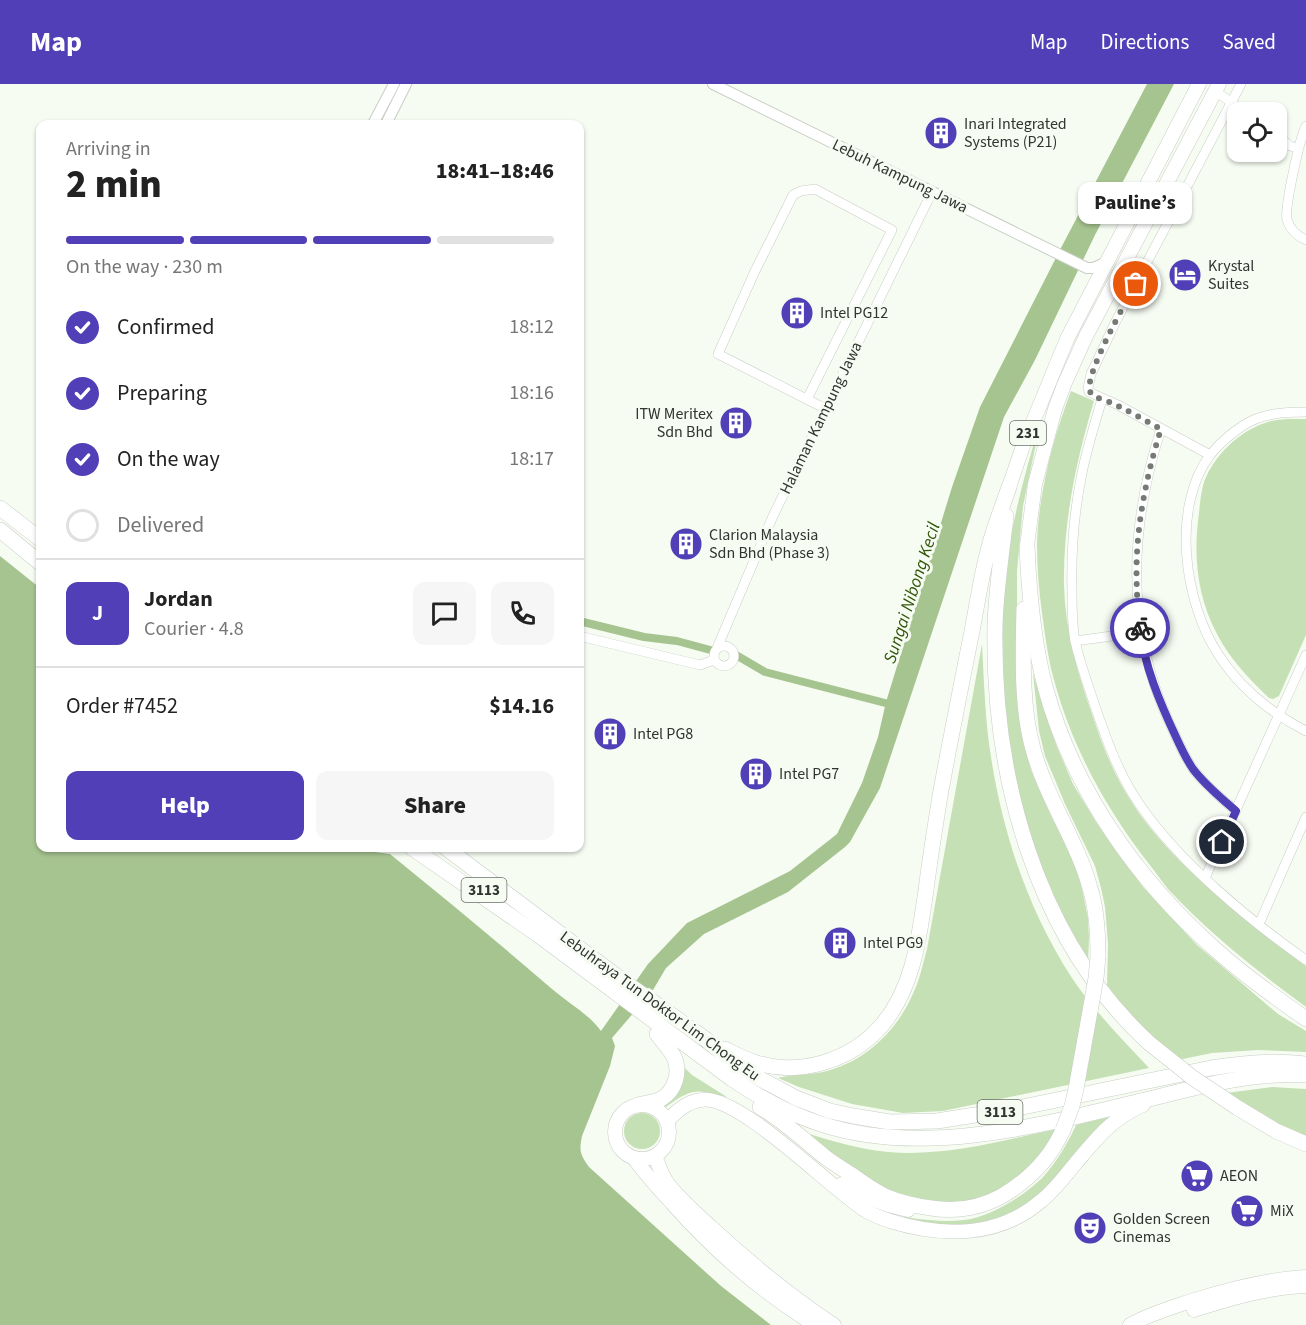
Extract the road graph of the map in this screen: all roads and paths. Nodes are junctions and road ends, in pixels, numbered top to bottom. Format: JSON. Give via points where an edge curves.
{"nodes":[{"id":1,"x":394,"y":84,"type":"edge"},
{"id":2,"x":406,"y":84,"type":"edge"},
{"id":3,"x":713,"y":84,"type":"edge"},
{"id":4,"x":1199,"y":84,"type":"edge"},
{"id":5,"x":1241,"y":84,"type":"edge"},
{"id":6,"x":1217,"y":88,"type":"edge"},
{"id":7,"x":1232,"y":101,"type":"junction"},
{"id":8,"x":376,"y":120,"type":"edge"},
{"id":9,"x":388,"y":120,"type":"edge"},
{"id":10,"x":1306,"y":126,"type":"edge"},
{"id":11,"x":1287,"y":143,"type":"edge"},
{"id":12,"x":1298,"y":148,"type":"junction"},
{"id":13,"x":933,"y":192,"type":"junction"},
{"id":14,"x":1139,"y":235,"type":"junction"},
{"id":15,"x":1306,"y":240,"type":"edge"},
{"id":16,"x":1157,"y":244,"type":"junction"},
{"id":17,"x":1107,"y":262,"type":"junction"},
{"id":18,"x":1085,"y":267,"type":"junction"},
{"id":19,"x":1088,"y":298,"type":"junction"},
{"id":20,"x":807,"y":399,"type":"junction"},
{"id":21,"x":1102,"y":399,"type":"junction"},
{"id":22,"x":826,"y":409,"type":"junction"},
{"id":23,"x":1306,"y":412,"type":"edge"},
{"id":24,"x":1161,"y":429,"type":"junction"},
{"id":25,"x":1210,"y":455,"type":"junction"},
{"id":26,"x":1009,"y":487,"type":"junction"},
{"id":27,"x":0,"y":503,"type":"edge"},
{"id":28,"x":0,"y":508,"type":"edge"},
{"id":29,"x":0,"y":520,"type":"edge"},
{"id":30,"x":0,"y":530,"type":"edge"},
{"id":31,"x":36,"y":530,"type":"edge"},
{"id":32,"x":36,"y":536,"type":"edge"},
{"id":33,"x":1027,"y":546,"type":"junction"},
{"id":34,"x":36,"y":547,"type":"edge"},
{"id":35,"x":36,"y":560,"type":"edge"},
{"id":36,"x":1141,"y":632,"type":"junction"},
{"id":37,"x":584,"y":637,"type":"edge"},
{"id":38,"x":1075,"y":641,"type":"junction"},
{"id":39,"x":717,"y":648,"type":"junction"},
{"id":40,"x":1306,"y":655,"type":"edge"},
{"id":41,"x":714,"y":660,"type":"junction"},
{"id":42,"x":1279,"y":716,"type":"junction"},
{"id":43,"x":1306,"y":731,"type":"edge"},
{"id":44,"x":1236,"y":811,"type":"junction"},
{"id":45,"x":1306,"y":817,"type":"edge"},
{"id":46,"x":422,"y":852,"type":"edge"},
{"id":47,"x":424,"y":852,"type":"edge"},
{"id":48,"x":451,"y":852,"type":"edge"},
{"id":49,"x":466,"y":852,"type":"edge"},
{"id":50,"x":1205,"y":878,"type":"junction"},
{"id":51,"x":515,"y":899,"type":"junction"},
{"id":52,"x":1259,"y":924,"type":"junction"},
{"id":53,"x":1306,"y":960,"type":"edge"},
{"id":54,"x":609,"y":986,"type":"junction"},
{"id":55,"x":648,"y":1014,"type":"junction"},
{"id":56,"x":1306,"y":1019,"type":"edge"},
{"id":57,"x":657,"y":1034,"type":"junction"},
{"id":58,"x":711,"y":1043,"type":"junction"},
{"id":59,"x":1306,"y":1064,"type":"edge"},
{"id":60,"x":1306,"y":1075,"type":"edge"},
{"id":61,"x":1164,"y":1095,"type":"junction"},
{"id":62,"x":638,"y":1106,"type":"junction"},
{"id":63,"x":667,"y":1121,"type":"junction"},
{"id":64,"x":1306,"y":1144,"type":"edge"},
{"id":65,"x":655,"y":1156,"type":"junction"},
{"id":66,"x":633,"y":1158,"type":"junction"},
{"id":67,"x":807,"y":1162,"type":"junction"},
{"id":68,"x":969,"y":1208,"type":"junction"},
{"id":69,"x":1306,"y":1277,"type":"edge"},
{"id":70,"x":1306,"y":1286,"type":"edge"},
{"id":71,"x":815,"y":1325,"type":"edge"},
{"id":72,"x":834,"y":1325,"type":"edge"},
{"id":73,"x":1130,"y":1325,"type":"edge"},
{"id":74,"x":1150,"y":1325,"type":"edge"}],
"edges":[{"from":1,"to":8,"type":"street"},
{"from":2,"to":9,"type":"street"},
{"from":3,"to":13,"type":"street","name":"Lebuh Kampung Jawa"},
{"from":4,"to":17,"type":"main road","number":"231"},
{"from":5,"to":7,"type":"street"},
{"from":6,"to":7,"type":"street"},
{"from":6,"to":14,"type":"main road","number":"231"},
{"from":7,"to":16,"type":"street"},
{"from":10,"to":12,"type":"street"},
{"from":11,"to":12,"type":"street"},
{"from":12,"to":15,"type":"street","via":[[1286,217],[1293,231]]},
{"from":13,"to":18,"type":"street","name":"Lebuh Kampung Jawa"},
{"from":13,"to":22,"type":"street","name":"Halaman Kampung Jawa"},
{"from":14,"to":16,"type":"street"},
{"from":14,"to":33,"type":"main road","number":"231","via":[[1064,384],[1035,484]]},
{"from":16,"to":21,"type":"street","via":[[1091,374],[1089,390]]},
{"from":17,"to":18,"type":"street"},
{"from":17,"to":19,"type":"main road","number":"231"},
{"from":18,"to":19,"type":"street"},
{"from":19,"to":26,"type":"main road","number":"231","via":[[1055,367]]},
{"from":20,"to":20,"type":"street","via":[[891,230],[815,189],[793,195],[718,354]]},
{"from":20,"to":22,"type":"street"},
{"from":21,"to":24,"type":"street"},
{"from":21,"to":38,"type":"street","via":[[1075,514],[1071,569]]},
{"from":22,"to":39,"type":"street","name":"Halaman Kampung Jawa","via":[[773,516]]},
{"from":23,"to":25,"type":"street","via":[[1284,412],[1245,424]]},
{"from":24,"to":25,"type":"street"},
{"from":24,"to":36,"type":"street","via":[[1139,530],[1137,591]]},
{"from":25,"to":42,"type":"street","via":[[1198,477],[1187,524],[1192,592],[1218,654],[1250,692]]},
{"from":26,"to":58,"type":"highway","via":[[988,551],[944,775],[921,929],[911,973],[899,998],[863,1043],[819,1064],[789,1068],[766,1065]]},
{"from":26,"to":64,"type":"highway","bridge":true,"via":[[995,623],[999,715],[1018,818],[1047,902],[1103,993],[1134,1029],[1193,1078],[1276,1131]]},
{"from":27,"to":31,"type":"highway"},
{"from":28,"to":32,"type":"highway"},
{"from":29,"to":34,"type":"highway"},
{"from":30,"to":35,"type":"highway"},
{"from":33,"to":56,"type":"highway","via":[[1032,620],[1046,689],[1061,734],[1096,806],[1145,876],[1195,930],[1232,964]]},
{"from":33,"to":68,"type":"highway","bridge":true,"via":[[1023,628],[1030,735],[1044,781],[1090,886],[1098,956],[1076,1089],[1063,1130],[1030,1176],[999,1198]]},
{"from":36,"to":38,"type":"street"},
{"from":36,"to":44,"type":"street","via":[[1161,703],[1184,752],[1204,783]]},
{"from":37,"to":41,"type":"street","via":[[700,665]]},
{"from":38,"to":50,"type":"street","via":[[1102,728],[1127,785],[1154,824]]},
{"from":39,"to":41,"type":"street"},
{"from":39,"to":41,"type":"street","via":[[729,646],[734,659],[725,666]]},
{"from":40,"to":42,"type":"street"},
{"from":42,"to":43,"type":"street"},
{"from":42,"to":44,"type":"street"},
{"from":44,"to":50,"type":"street"},
{"from":45,"to":52,"type":"street"},
{"from":46,"to":54,"type":"highway","via":[[436,872],[570,972]]},
{"from":47,"to":54,"type":"highway","name":"Lebuhraya Tun Doktor Lim Chong Eu","number":"3113"},
{"from":48,"to":51,"type":"highway","name":"Lebuhraya Tun Doktor Lim Chong Eu","number":"3113"},
{"from":49,"to":51,"type":"highway","name":"Lebuhraya Tun Doktor Lim Chong Eu","number":"3113"},
{"from":50,"to":52,"type":"street"},
{"from":51,"to":54,"type":"highway","name":"Lebuhraya Tun Doktor Lim Chong Eu","number":"3113"},
{"from":52,"to":53,"type":"street"},
{"from":54,"to":55,"type":"highway","name":"Lebuhraya Tun Doktor Lim Chong Eu","number":"3113"},
{"from":55,"to":57,"type":"highway"},
{"from":55,"to":58,"type":"highway","name":"Lebuhraya Tun Doktor Lim Chong Eu","number":"3113"},
{"from":55,"to":61,"type":"highway","name":"Lebuhraya Tun Doktor Lim Chong Eu","number":"3113","via":[[758,1096],[803,1118],[859,1134],[931,1139],[996,1132]]},
{"from":57,"to":62,"type":"highway","via":[[677,1064],[675,1081],[660,1099]]},
{"from":57,"to":68,"type":"highway","via":[[717,1080],[770,1112],[869,1188],[919,1206]]},
{"from":58,"to":59,"type":"highway","name":"Lebuhraya Tun Doktor Lim Chong Eu","number":"3113","via":[[738,1067],[796,1098],[830,1111],[901,1122],[991,1113],[1238,1064]]},
{"from":60,"to":61,"type":"highway","name":"Lebuhraya Tun Doktor Lim Chong Eu","number":"3113","via":[[1252,1076]]},
{"from":61,"to":67,"type":"main road","via":[[1129,1111],[1107,1127],[1043,1200],[1015,1218],[985,1229],[956,1232],[880,1218],[844,1196]]},
{"from":62,"to":63,"type":"main road","via":[[655,1108]]},
{"from":62,"to":66,"type":"main road","via":[[620,1117],[615,1130],[618,1144]]},
{"from":63,"to":65,"type":"main road","via":[[669,1137]]},
{"from":63,"to":67,"type":"main road","via":[[683,1106],[701,1099],[713,1100],[730,1107]]},
{"from":65,"to":66,"type":"main road"},
{"from":65,"to":72,"type":"main road","via":[[668,1183],[699,1215],[786,1292]]},
{"from":66,"to":71,"type":"main road","via":[[717,1250]]},
{"from":67,"to":68,"type":"main road","via":[[855,1192],[888,1206],[920,1212]]},
{"from":69,"to":73,"type":"main road","via":[[1281,1278],[1211,1294]]},
{"from":70,"to":74,"type":"main road","via":[[1251,1294]]}]}
